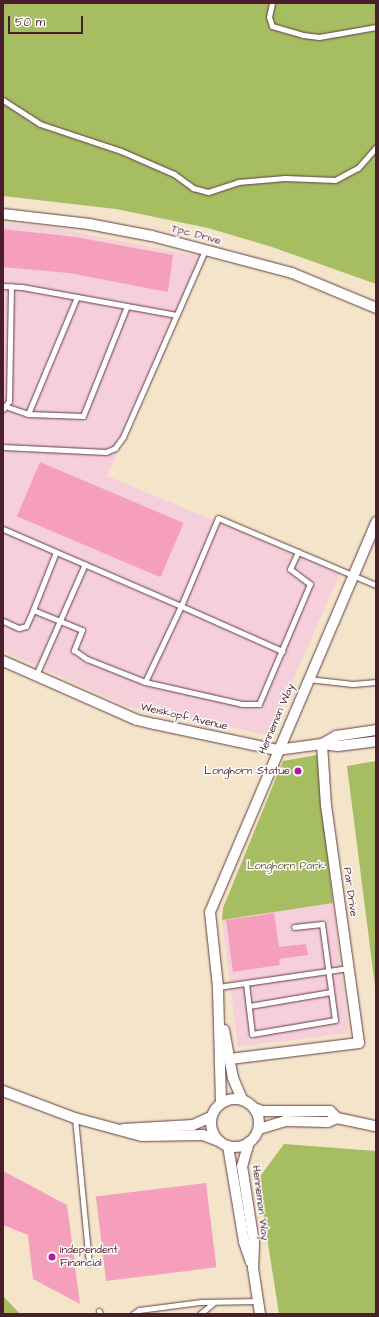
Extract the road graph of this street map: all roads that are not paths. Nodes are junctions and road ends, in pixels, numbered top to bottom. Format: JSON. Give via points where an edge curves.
{"nodes":[{"id":1,"x":272,"y":3,"type":"edge"},
{"id":2,"x":376,"y":27,"type":"edge"},
{"id":3,"x":3,"y":100,"type":"edge"},
{"id":4,"x":376,"y":147,"type":"edge"},
{"id":5,"x":3,"y":214,"type":"edge"},
{"id":6,"x":205,"y":250,"type":"junction"},
{"id":7,"x":3,"y":286,"type":"edge"},
{"id":8,"x":11,"y":286,"type":"junction"},
{"id":9,"x":77,"y":297,"type":"junction"},
{"id":10,"x":127,"y":306,"type":"junction"},
{"id":11,"x":376,"y":308,"type":"edge"},
{"id":12,"x":176,"y":315,"type":"junction"},
{"id":13,"x":4,"y":408,"type":"edge"},
{"id":14,"x":28,"y":414,"type":"junction"},
{"id":15,"x":3,"y":447,"type":"edge"},
{"id":16,"x":376,"y":522,"type":"edge"},
{"id":17,"x":3,"y":529,"type":"edge"},
{"id":18,"x":56,"y":552,"type":"junction"},
{"id":19,"x":298,"y":552,"type":"junction"},
{"id":20,"x":84,"y":564,"type":"junction"},
{"id":21,"x":353,"y":575,"type":"junction"},
{"id":22,"x":376,"y":585,"type":"edge"},
{"id":23,"x":180,"y":606,"type":"junction"},
{"id":24,"x":33,"y":610,"type":"junction"},
{"id":25,"x":3,"y":621,"type":"edge"},
{"id":26,"x":60,"y":621,"type":"junction"},
{"id":27,"x":282,"y":651,"type":"junction"},
{"id":28,"x":3,"y":661,"type":"edge"},
{"id":29,"x":36,"y":675,"type":"junction"},
{"id":30,"x":308,"y":679,"type":"junction"},
{"id":31,"x":145,"y":682,"type":"junction"},
{"id":32,"x":376,"y":682,"type":"edge"},
{"id":33,"x":376,"y":730,"type":"edge"},
{"id":34,"x":376,"y":741,"type":"edge"},
{"id":35,"x":322,"y":744,"type":"junction"},
{"id":36,"x":277,"y":750,"type":"junction"},
{"id":37,"x":294,"y":927,"type":"dead end"},
{"id":38,"x":349,"y":968,"type":"junction"},
{"id":39,"x":329,"y":971,"type":"junction"},
{"id":40,"x":246,"y":983,"type":"junction"},
{"id":41,"x":218,"y":987,"type":"junction"},
{"id":42,"x":332,"y":992,"type":"junction"},
{"id":43,"x":219,"y":1000,"type":"junction"},
{"id":44,"x":249,"y":1006,"type":"junction"},
{"id":45,"x":230,"y":1060,"type":"junction"},
{"id":46,"x":3,"y":1091,"type":"edge"},
{"id":47,"x":242,"y":1099,"type":"junction"},
{"id":48,"x":221,"y":1103,"type":"junction"},
{"id":49,"x":254,"y":1108,"type":"junction"},
{"id":50,"x":211,"y":1117,"type":"junction"},
{"id":51,"x":75,"y":1118,"type":"junction"},
{"id":52,"x":337,"y":1118,"type":"junction"},
{"id":53,"x":376,"y":1126,"type":"edge"},
{"id":54,"x":122,"y":1129,"type":"junction"},
{"id":55,"x":259,"y":1129,"type":"junction"},
{"id":56,"x":219,"y":1141,"type":"junction"},
{"id":57,"x":249,"y":1142,"type":"junction"},
{"id":58,"x":228,"y":1146,"type":"junction"},
{"id":59,"x":89,"y":1263,"type":"dead end"},
{"id":60,"x":253,"y":1268,"type":"junction"},
{"id":61,"x":258,"y":1301,"type":"junction"},
{"id":62,"x":212,"y":1303,"type":"junction"},
{"id":63,"x":133,"y":1314,"type":"edge"},
{"id":64,"x":200,"y":1314,"type":"edge"},
{"id":65,"x":260,"y":1314,"type":"edge"}],
"edges":[{"from":1,"to":2,"type":"lane","via":[[269,17],[272,26],[303,35],[319,37]]},
{"from":3,"to":4,"type":"lane","via":[[40,124],[121,151],[174,174],[193,188],[208,192],[238,182],[285,178],[335,180],[358,168]]},
{"from":5,"to":6,"type":"street","name":"Tpc Drive","via":[[89,224],[152,236]]},
{"from":6,"to":11,"type":"street","name":"Tpc Drive","via":[[292,273]]},
{"from":6,"to":12,"type":"lane"},
{"from":7,"to":8,"type":"lane"},
{"from":8,"to":9,"type":"lane"},
{"from":8,"to":13,"type":"lane","via":[[9,401]]},
{"from":9,"to":10,"type":"lane"},
{"from":9,"to":14,"type":"lane"},
{"from":10,"to":12,"type":"lane"},
{"from":10,"to":14,"type":"lane","via":[[83,416]]},
{"from":12,"to":15,"type":"lane","via":[[115,448],[106,452]]},
{"from":13,"to":14,"type":"lane"},
{"from":16,"to":21,"type":"street","name":"Henneman Way"},
{"from":17,"to":18,"type":"lane"},
{"from":18,"to":20,"type":"lane"},
{"from":18,"to":24,"type":"lane"},
{"from":19,"to":21,"type":"lane"},
{"from":19,"to":23,"type":"lane","via":[[218,518]]},
{"from":19,"to":27,"type":"lane","via":[[290,569],[310,584]]},
{"from":20,"to":23,"type":"lane"},
{"from":20,"to":26,"type":"lane"},
{"from":21,"to":22,"type":"lane"},
{"from":21,"to":30,"type":"street","name":"Henneman Way"},
{"from":23,"to":27,"type":"lane"},
{"from":23,"to":31,"type":"lane"},
{"from":24,"to":25,"type":"lane","via":[[26,626],[18,628]]},
{"from":24,"to":26,"type":"lane"},
{"from":26,"to":29,"type":"lane"},
{"from":26,"to":31,"type":"lane","via":[[82,630],[74,650],[87,659]]},
{"from":27,"to":31,"type":"lane","via":[[259,704],[242,704]]},
{"from":28,"to":29,"type":"street","name":"Weiskopf Avenue"},
{"from":29,"to":36,"type":"street","name":"Weiskopf Avenue","via":[[137,720]]},
{"from":30,"to":32,"type":"lane","via":[[354,684]]},
{"from":30,"to":36,"type":"street","name":"Henneman Way"},
{"from":33,"to":35,"type":"street","via":[[336,736]]},
{"from":34,"to":35,"type":"street","via":[[338,746]]},
{"from":35,"to":36,"type":"street","name":"Weiskopf Avenue"},
{"from":35,"to":38,"type":"street","name":"Par Drive","via":[[326,806]]},
{"from":36,"to":41,"type":"street","name":"Henneman Way","via":[[210,912]]},
{"from":37,"to":39,"type":"lane","via":[[322,924]]},
{"from":38,"to":39,"type":"lane"},
{"from":38,"to":45,"type":"street","name":"Par Drive","via":[[360,1043]]},
{"from":39,"to":40,"type":"lane"},
{"from":39,"to":42,"type":"lane"},
{"from":40,"to":41,"type":"lane"},
{"from":40,"to":44,"type":"lane"},
{"from":41,"to":43,"type":"street","name":"Henneman Way"},
{"from":42,"to":44,"type":"lane"},
{"from":42,"to":44,"type":"lane","via":[[335,1020],[252,1034]]},
{"from":43,"to":45,"type":"street","name":"Henneman Way"},
{"from":43,"to":48,"type":"street","name":"Henneman Way"},
{"from":45,"to":47,"type":"street","name":"Henneman Way","via":[[233,1078]]},
{"from":46,"to":51,"type":"street"},
{"from":47,"to":48,"type":"street"},
{"from":47,"to":49,"type":"street"},
{"from":48,"to":50,"type":"street"},
{"from":49,"to":52,"type":"street","via":[[262,1111],[330,1111]]},
{"from":49,"to":55,"type":"street"},
{"from":50,"to":54,"type":"street","via":[[193,1125]]},
{"from":50,"to":56,"type":"street","via":[[211,1130]]},
{"from":51,"to":54,"type":"street"},
{"from":51,"to":59,"type":"lane"},
{"from":52,"to":53,"type":"street"},
{"from":52,"to":55,"type":"street","via":[[328,1122],[285,1121]]},
{"from":54,"to":56,"type":"street","via":[[142,1136],[197,1135]]},
{"from":55,"to":57,"type":"street"},
{"from":56,"to":58,"type":"street"},
{"from":57,"to":58,"type":"street","via":[[242,1146]]},
{"from":57,"to":60,"type":"street","name":"Henneman Way","via":[[242,1166],[254,1243]]},
{"from":58,"to":60,"type":"street","name":"Henneman Way","via":[[244,1242]]},
{"from":60,"to":61,"type":"street","name":"Henneman Way"},
{"from":61,"to":62,"type":"lane"},
{"from":61,"to":65,"type":"street","name":"Henneman Way"},
{"from":62,"to":63,"type":"lane","via":[[201,1302],[139,1310]]},
{"from":62,"to":64,"type":"lane"}]}
